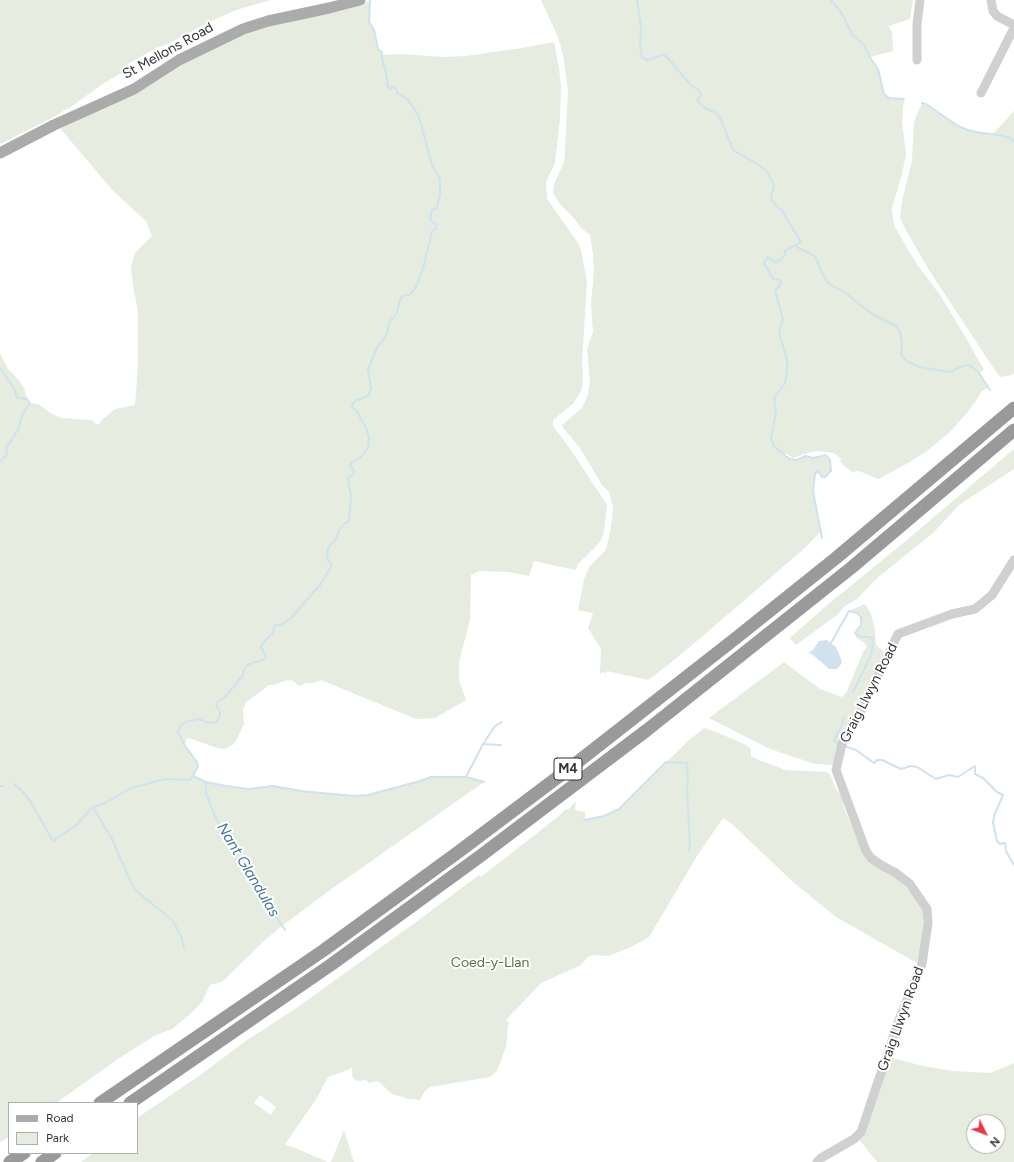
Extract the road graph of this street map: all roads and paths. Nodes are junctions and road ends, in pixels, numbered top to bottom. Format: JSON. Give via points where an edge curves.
{"nodes":[{"id":1,"x":360,"y":0,"type":"edge"},
{"id":2,"x":920,"y":0,"type":"edge"},
{"id":3,"x":991,"y":0,"type":"edge"},
{"id":4,"x":1014,"y":27,"type":"edge"},
{"id":5,"x":917,"y":60,"type":"dead end"},
{"id":6,"x":981,"y":93,"type":"dead end"},
{"id":7,"x":0,"y":153,"type":"edge"},
{"id":8,"x":1014,"y":408,"type":"edge"},
{"id":9,"x":1014,"y":430,"type":"edge"},
{"id":10,"x":1014,"y":560,"type":"edge"},
{"id":11,"x":101,"y":1102,"type":"edge"},
{"id":12,"x":131,"y":1102,"type":"edge"},
{"id":13,"x":22,"y":1154,"type":"edge"},
{"id":14,"x":54,"y":1154,"type":"edge"},
{"id":15,"x":10,"y":1162,"type":"edge"},
{"id":16,"x":42,"y":1162,"type":"edge"},
{"id":17,"x":817,"y":1162,"type":"edge"}],
"edges":[{"from":1,"to":7,"type":"main road","name":"St Mellons Road","via":[[243,29],[179,60],[134,89]]},
{"from":2,"to":5,"type":"street"},
{"from":3,"to":4,"type":"street","via":[[997,16]]},
{"from":4,"to":6,"type":"street"},
{"from":8,"to":11,"type":"highway","number":"M4","via":[[848,548],[564,772],[324,950]]},
{"from":9,"to":12,"type":"highway","number":"M4","via":[[851,568],[647,730],[332,964]]},
{"from":10,"to":17,"type":"street","name":"Graig Llwyn Road","via":[[992,594],[975,609],[952,614],[898,634],[842,744],[836,770],[866,851],[871,858],[910,884],[928,909],[928,923],[922,964],[900,1016],[861,1132]]},
{"from":13,"to":15,"type":"highway"},
{"from":14,"to":16,"type":"highway"}]}
